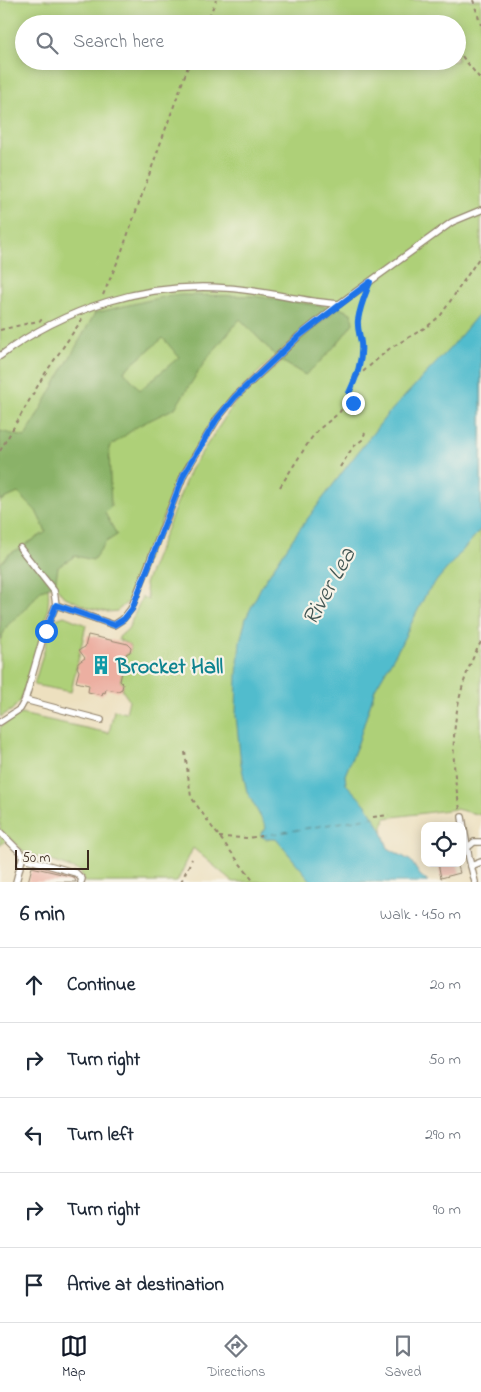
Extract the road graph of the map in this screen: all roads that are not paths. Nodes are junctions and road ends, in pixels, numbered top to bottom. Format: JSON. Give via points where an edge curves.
{"nodes":[{"id":1,"x":481,"y":210,"type":"edge"},
{"id":2,"x":339,"y":304,"type":"junction"},
{"id":3,"x":0,"y":356,"type":"edge"},
{"id":4,"x":20,"y":548,"type":"dead end"},
{"id":5,"x":56,"y":605,"type":"junction"},
{"id":6,"x":25,"y":700,"type":"junction"},
{"id":7,"x":101,"y":720,"type":"dead end"},
{"id":8,"x":0,"y":722,"type":"edge"},
{"id":9,"x":462,"y":816,"type":"road end"},
{"id":10,"x":0,"y":832,"type":"edge"},
{"id":11,"x":481,"y":842,"type":"edge"},
{"id":12,"x":467,"y":848,"type":"junction"},
{"id":13,"x":22,"y":855,"type":"junction"},
{"id":14,"x":481,"y":862,"type":"edge"},
{"id":15,"x":471,"y":866,"type":"junction"},
{"id":16,"x":16,"y":882,"type":"edge"},
{"id":17,"x":82,"y":882,"type":"edge"},
{"id":18,"x":475,"y":882,"type":"edge"}],
"edges":[{"from":1,"to":2,"type":"lane","via":[[452,222]]},
{"from":2,"to":3,"type":"lane","via":[[226,288],[170,288],[127,296],[91,308],[37,332]]},
{"from":2,"to":5,"type":"lane","via":[[299,336],[235,397],[217,419],[184,474],[132,609],[124,619],[114,625]]},
{"from":4,"to":5,"type":"lane","via":[[54,591]]},
{"from":5,"to":6,"type":"lane"},
{"from":6,"to":7,"type":"lane"},
{"from":6,"to":8,"type":"lane","via":[[20,709]]},
{"from":9,"to":12,"type":"lane"},
{"from":10,"to":13,"type":"lane"},
{"from":11,"to":12,"type":"lane","via":[[474,842]]},
{"from":12,"to":15,"type":"lane"},
{"from":13,"to":16,"type":"lane"},
{"from":13,"to":17,"type":"lane","via":[[76,873]]},
{"from":14,"to":15,"type":"lane"},
{"from":15,"to":18,"type":"lane"}]}
